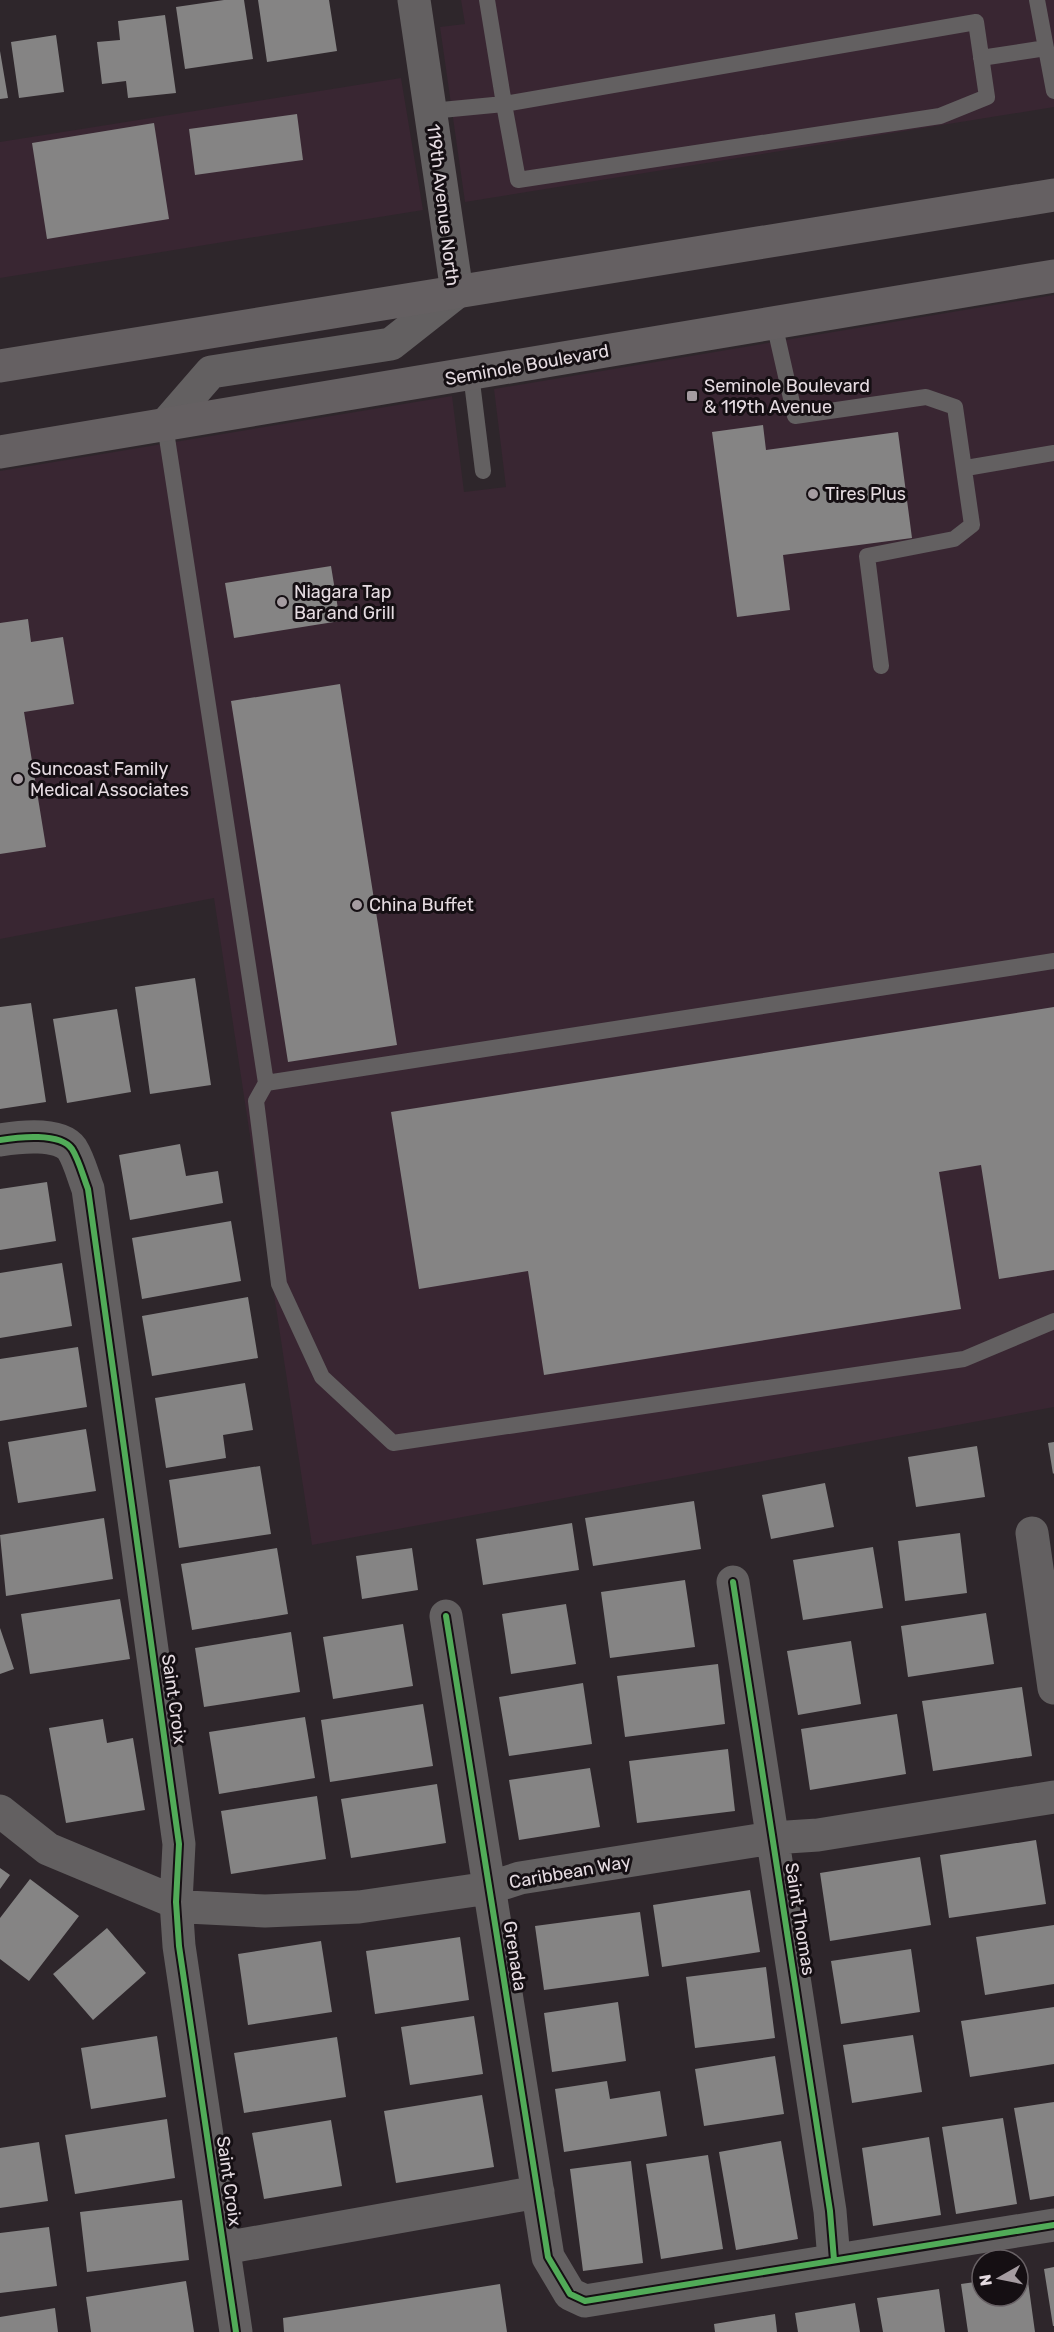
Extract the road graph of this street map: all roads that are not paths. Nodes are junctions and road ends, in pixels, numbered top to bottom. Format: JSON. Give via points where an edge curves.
{"nodes":[{"id":1,"x":414,"y":0,"type":"edge"},
{"id":2,"x":487,"y":0,"type":"edge"},
{"id":3,"x":1037,"y":0,"type":"edge"},
{"id":4,"x":1046,"y":48,"type":"junction"},
{"id":5,"x":981,"y":58,"type":"junction"},
{"id":6,"x":1054,"y":90,"type":"edge"},
{"id":7,"x":504,"y":104,"type":"junction"},
{"id":8,"x":431,"y":111,"type":"junction"},
{"id":9,"x":1054,"y":195,"type":"edge"},
{"id":10,"x":1054,"y":276,"type":"edge"},
{"id":11,"x":457,"y":292,"type":"junction"},
{"id":12,"x":774,"y":323,"type":"junction"},
{"id":13,"x":0,"y":366,"type":"edge"},
{"id":14,"x":471,"y":374,"type":"junction"},
{"id":15,"x":165,"y":425,"type":"junction"},
{"id":16,"x":0,"y":452,"type":"edge"},
{"id":17,"x":1054,"y":453,"type":"edge"},
{"id":18,"x":966,"y":468,"type":"junction"},
{"id":19,"x":483,"y":471,"type":"dead end"},
{"id":20,"x":881,"y":666,"type":"dead end"},
{"id":21,"x":1054,"y":961,"type":"edge"},
{"id":22,"x":266,"y":1083,"type":"junction"},
{"id":23,"x":0,"y":1140,"type":"edge"},
{"id":24,"x":1054,"y":1321,"type":"edge"},
{"id":25,"x":1032,"y":1533,"type":"dead end"},
{"id":26,"x":733,"y":1582,"type":"dead end"},
{"id":27,"x":446,"y":1616,"type":"dead end"},
{"id":28,"x":1054,"y":1688,"type":"edge"},
{"id":29,"x":1054,"y":1797,"type":"edge"},
{"id":30,"x":0,"y":1811,"type":"edge"},
{"id":31,"x":772,"y":1838,"type":"junction"},
{"id":32,"x":489,"y":1888,"type":"junction"},
{"id":33,"x":176,"y":1902,"type":"junction"},
{"id":34,"x":538,"y":2192,"type":"junction"},
{"id":35,"x":1054,"y":2225,"type":"edge"},
{"id":36,"x":224,"y":2248,"type":"junction"},
{"id":37,"x":834,"y":2260,"type":"junction"},
{"id":38,"x":236,"y":2332,"type":"edge"}],
"edges":[{"from":1,"to":8,"type":"street","name":"119th Avenue North"},
{"from":2,"to":7,"type":"lane"},
{"from":3,"to":4,"type":"lane"},
{"from":4,"to":5,"type":"lane"},
{"from":4,"to":6,"type":"lane"},
{"from":5,"to":7,"type":"lane","via":[[976,22]]},
{"from":5,"to":7,"type":"lane","via":[[987,97],[940,116],[518,180]]},
{"from":7,"to":8,"type":"lane"},
{"from":8,"to":11,"type":"street","name":"119th Avenue North"},
{"from":9,"to":11,"type":"main road"},
{"from":10,"to":12,"type":"main road","name":"Seminole Boulevard"},
{"from":11,"to":13,"type":"main road"},
{"from":11,"to":15,"type":"street","name":"119th Avenue North","via":[[391,344],[211,372]]},
{"from":12,"to":14,"type":"main road","name":"Seminole Boulevard"},
{"from":12,"to":18,"type":"lane","via":[[795,416],[926,397],[955,407]]},
{"from":14,"to":15,"type":"main road","name":"Seminole Boulevard"},
{"from":14,"to":19,"type":"lane"},
{"from":15,"to":16,"type":"main road","name":"Seminole Boulevard"},
{"from":15,"to":22,"type":"lane"},
{"from":17,"to":18,"type":"lane"},
{"from":18,"to":20,"type":"lane","via":[[972,525],[954,539],[867,556]]},
{"from":21,"to":22,"type":"lane"},
{"from":22,"to":24,"type":"lane","via":[[256,1101],[279,1284],[322,1377],[393,1443],[964,1359]]},
{"from":23,"to":33,"type":"street","name":"Saint Croix","via":[[27,1135],[64,1142],[72,1149],[88,1188],[179,1844]]},
{"from":25,"to":28,"type":"street"},
{"from":26,"to":31,"type":"street","name":"Saint Thomas"},
{"from":27,"to":32,"type":"street","name":"Grenada"},
{"from":29,"to":31,"type":"street","name":"Caribbean Way","via":[[818,1835]]},
{"from":30,"to":33,"type":"street","name":"Caribbean Way","via":[[48,1849]]},
{"from":31,"to":32,"type":"street","name":"Caribbean Way","via":[[520,1878]]},
{"from":31,"to":37,"type":"street","name":"Saint Thomas","via":[[830,2211]]},
{"from":32,"to":33,"type":"street","name":"Caribbean Way","via":[[347,1908],[265,1911],[187,1907]]},
{"from":32,"to":34,"type":"street","name":"Grenada"},
{"from":33,"to":36,"type":"street","name":"Saint Croix","via":[[179,1946]]},
{"from":34,"to":36,"type":"street"},
{"from":34,"to":37,"type":"street","name":"Grenada","via":[[548,2257],[570,2294],[585,2301]]},
{"from":35,"to":37,"type":"street"},
{"from":36,"to":38,"type":"street","name":"Saint Croix"}]}
